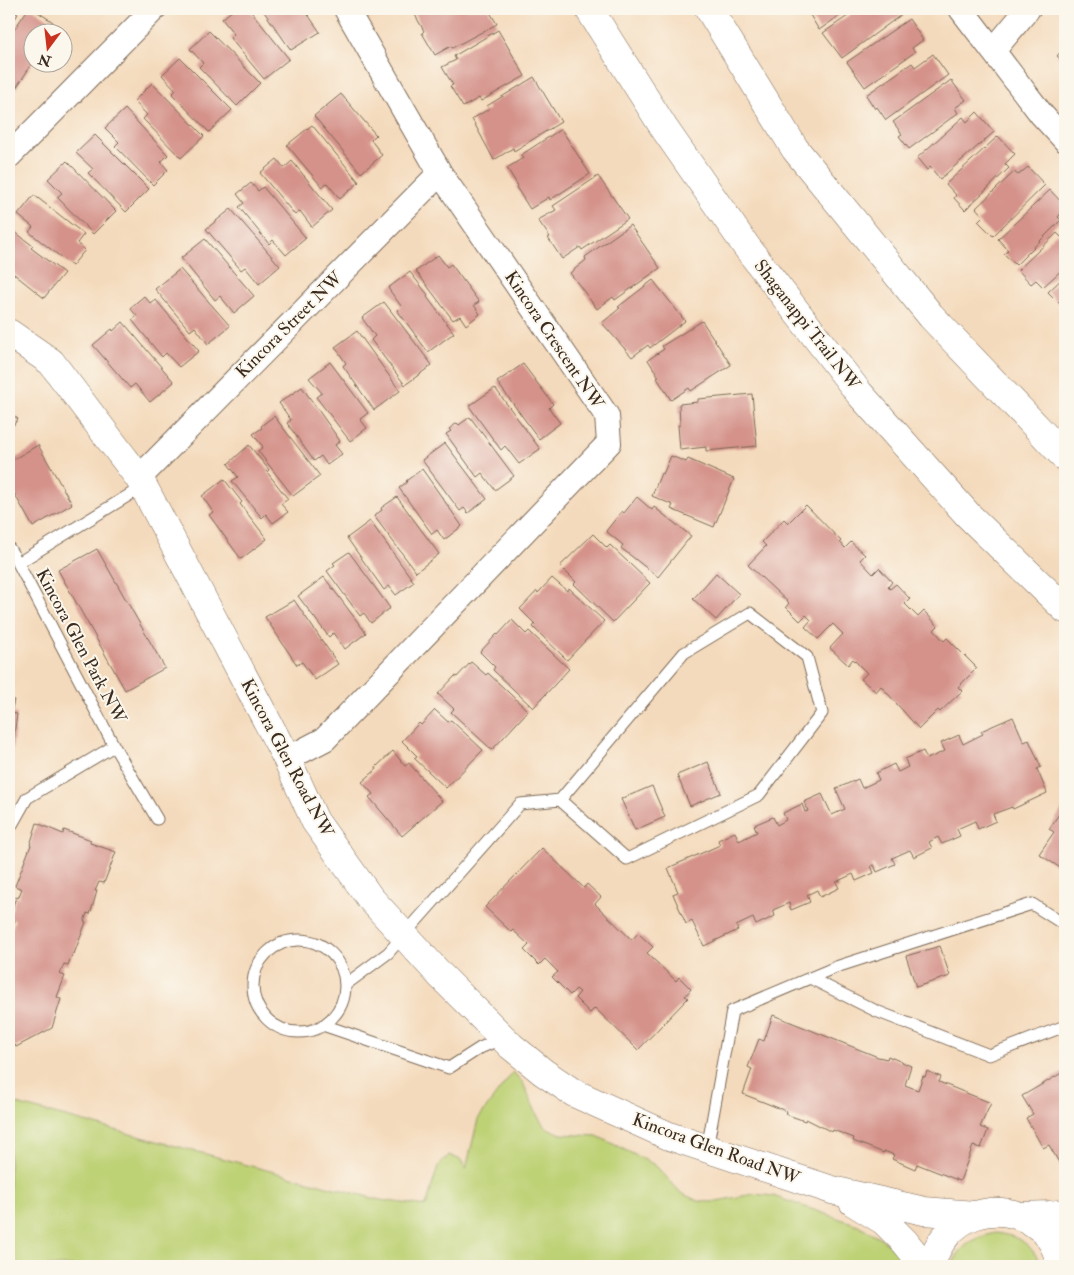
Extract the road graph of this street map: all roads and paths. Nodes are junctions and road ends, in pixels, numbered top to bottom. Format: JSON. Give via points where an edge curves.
{"nodes":[{"id":1,"x":346,"y":9,"type":"edge"},
{"id":2,"x":589,"y":9,"type":"edge"},
{"id":3,"x":709,"y":9,"type":"edge"},
{"id":4,"x":961,"y":9,"type":"edge"},
{"id":5,"x":1028,"y":9,"type":"edge"},
{"id":6,"x":140,"y":13,"type":"edge"},
{"id":7,"x":993,"y":51,"type":"junction"},
{"id":8,"x":1065,"y":140,"type":"edge"},
{"id":9,"x":9,"y":156,"type":"edge"},
{"id":10,"x":440,"y":173,"type":"junction"},
{"id":11,"x":9,"y":333,"type":"edge"},
{"id":12,"x":1065,"y":457,"type":"edge"},
{"id":13,"x":141,"y":482,"type":"junction"},
{"id":14,"x":9,"y":548,"type":"edge"},
{"id":15,"x":18,"y":563,"type":"junction"},
{"id":16,"x":1065,"y":609,"type":"edge"},
{"id":17,"x":114,"y":746,"type":"junction"},
{"id":18,"x":287,"y":758,"type":"junction"},
{"id":19,"x":560,"y":800,"type":"junction"},
{"id":20,"x":157,"y":819,"type":"dead end"},
{"id":21,"x":9,"y":830,"type":"edge"},
{"id":22,"x":1065,"y":925,"type":"edge"},
{"id":23,"x":403,"y":934,"type":"junction"},
{"id":24,"x":810,"y":978,"type":"junction"},
{"id":25,"x":345,"y":985,"type":"junction"},
{"id":26,"x":323,"y":1025,"type":"junction"},
{"id":27,"x":1065,"y":1026,"type":"edge"},
{"id":28,"x":503,"y":1038,"type":"junction"},
{"id":29,"x":707,"y":1149,"type":"junction"},
{"id":30,"x":832,"y":1190,"type":"junction"},
{"id":31,"x":1065,"y":1213,"type":"edge"},
{"id":32,"x":975,"y":1215,"type":"junction"},
{"id":33,"x":1020,"y":1216,"type":"junction"},
{"id":34,"x":924,"y":1266,"type":"edge"},
{"id":35,"x":931,"y":1266,"type":"edge"},
{"id":36,"x":1062,"y":1266,"type":"edge"}],
"edges":[{"from":1,"to":10,"type":"street","name":"Kincora Crescent NW"},
{"from":2,"to":16,"type":"street","name":"Shaganappi Trail NW","via":[[664,128],[746,246],[859,393],[968,515]]},
{"from":3,"to":12,"type":"street","via":[[795,149],[931,316]]},
{"from":4,"to":7,"type":"street"},
{"from":5,"to":7,"type":"street"},
{"from":6,"to":9,"type":"street"},
{"from":7,"to":8,"type":"street"},
{"from":10,"to":13,"type":"street","name":"Kincora Street NW"},
{"from":10,"to":18,"type":"street","name":"Kincora Crescent NW","via":[[606,416],[609,443],[325,739]]},
{"from":11,"to":13,"type":"street","name":"Kincora Glen Road NW","via":[[51,362]]},
{"from":13,"to":15,"type":"lane","name":"Kincora Glen Park NW"},
{"from":13,"to":18,"type":"street","name":"Kincora Glen Road NW"},
{"from":14,"to":15,"type":"lane","name":"Kincora Glen Park NW"},
{"from":15,"to":17,"type":"lane","name":"Kincora Glen Park NW"},
{"from":17,"to":20,"type":"lane","name":"Kincora Glen Park NW"},
{"from":17,"to":21,"type":"lane","name":"Kincora Glen Park NW","via":[[27,798]]},
{"from":18,"to":23,"type":"street","name":"Kincora Glen Road NW","via":[[316,821],[370,898]]},
{"from":19,"to":19,"type":"lane","via":[[627,859],[759,795],[822,712],[807,657],[750,613],[684,653]]},
{"from":19,"to":23,"type":"lane","via":[[520,804]]},
{"from":22,"to":24,"type":"lane","via":[[1032,904]]},
{"from":23,"to":25,"type":"lane","via":[[388,953]]},
{"from":23,"to":28,"type":"street","name":"Kincora Glen Road NW"},
{"from":24,"to":27,"type":"lane","via":[[876,1011],[988,1055]]},
{"from":24,"to":29,"type":"lane","via":[[732,1011]]},
{"from":25,"to":26,"type":"lane","via":[[343,1000]]},
{"from":25,"to":26,"type":"lane","via":[[342,969],[334,955],[321,945],[306,940],[290,940],[275,946],[256,968],[252,982],[254,996],[268,1021],[295,1032],[310,1031]]},
{"from":26,"to":28,"type":"lane","via":[[449,1068]]},
{"from":28,"to":29,"type":"street","name":"Kincora Glen Road NW","via":[[574,1093],[669,1136]]},
{"from":29,"to":30,"type":"street","name":"Kincora Glen Road NW"},
{"from":30,"to":32,"type":"street","name":"Kincora Glen Road NW","via":[[924,1211]]},
{"from":30,"to":34,"type":"street","name":"Kincora Glen Road NW","via":[[884,1221]]},
{"from":31,"to":33,"type":"street"},
{"from":32,"to":33,"type":"street","via":[[998,1211]]},
{"from":32,"to":35,"type":"street","via":[[954,1226],[939,1243]]},
{"from":33,"to":36,"type":"street","via":[[1040,1228],[1055,1245]]}]}
